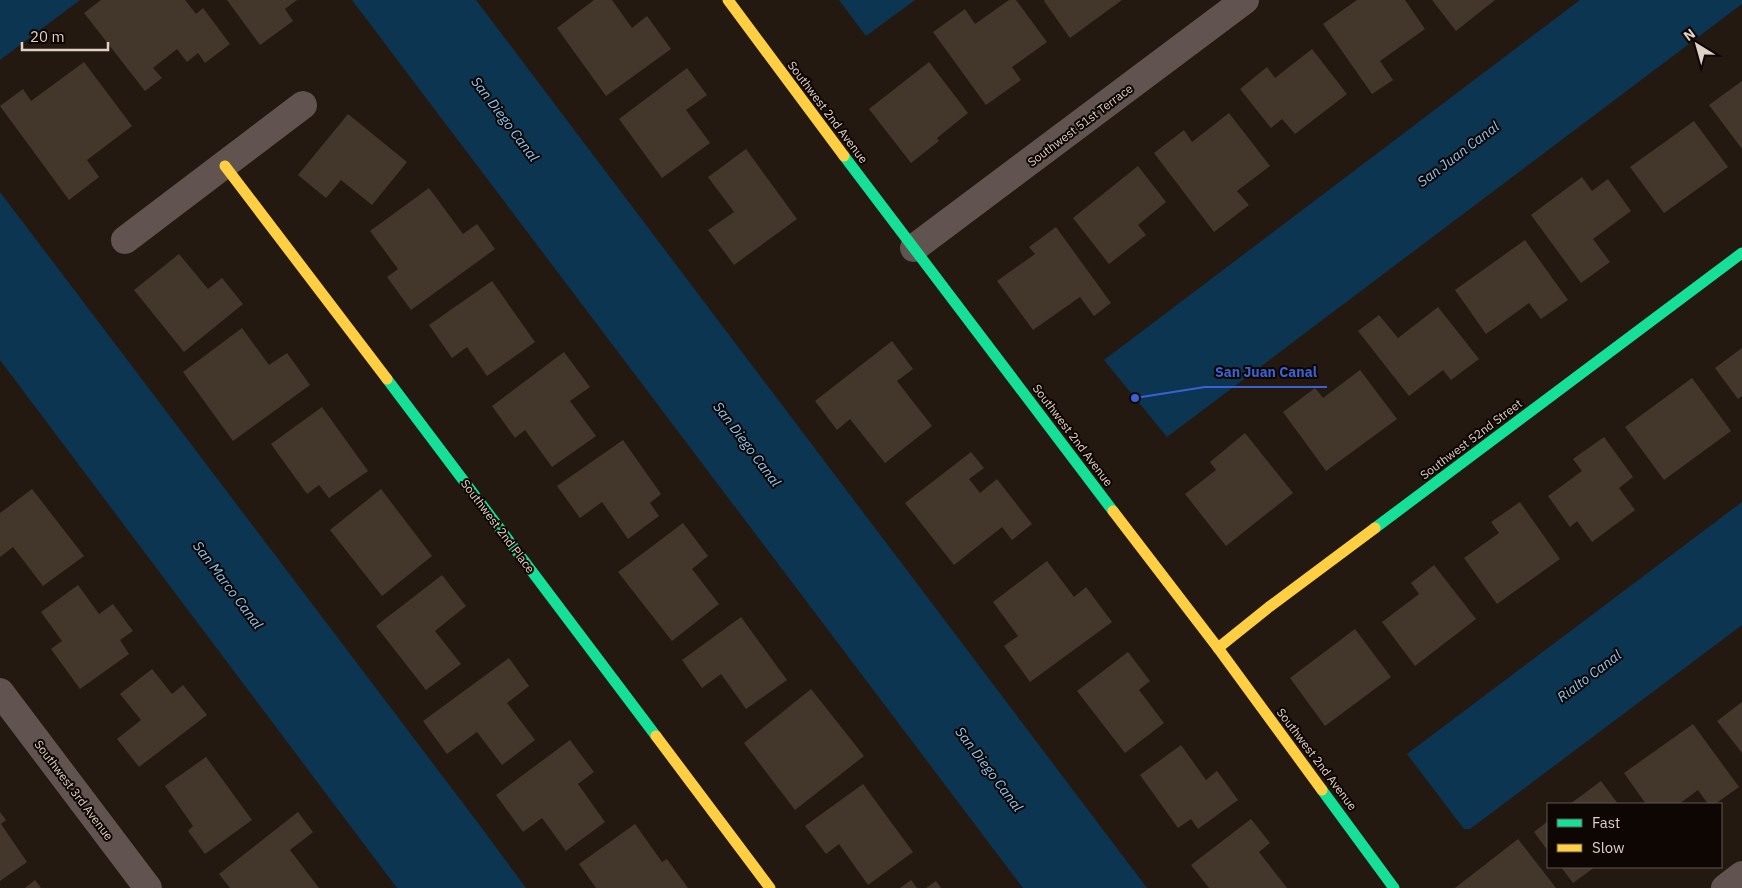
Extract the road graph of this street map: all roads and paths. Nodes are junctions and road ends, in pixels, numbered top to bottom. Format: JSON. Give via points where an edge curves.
{"nodes":[{"id":1,"x":728,"y":0,"type":"edge"},
{"id":2,"x":1245,"y":0,"type":"edge"},
{"id":3,"x":303,"y":105,"type":"dead end"},
{"id":4,"x":225,"y":166,"type":"junction"},
{"id":5,"x":125,"y":240,"type":"dead end"},
{"id":6,"x":914,"y":248,"type":"junction"},
{"id":7,"x":1742,"y":253,"type":"edge"},
{"id":8,"x":1218,"y":648,"type":"junction"},
{"id":9,"x":0,"y":692,"type":"edge"},
{"id":10,"x":1742,"y":875,"type":"edge"},
{"id":11,"x":148,"y":888,"type":"edge"},
{"id":12,"x":770,"y":888,"type":"edge"},
{"id":13,"x":1394,"y":888,"type":"edge"},
{"id":14,"x":1724,"y":888,"type":"edge"}],
"edges":[{"from":1,"to":6,"type":"street","name":"Southwest 2nd Avenue"},
{"from":2,"to":6,"type":"street","name":"Southwest 51st Terrace"},
{"from":3,"to":4,"type":"street"},
{"from":4,"to":5,"type":"street"},
{"from":4,"to":12,"type":"street","name":"Southwest 2nd Place"},
{"from":6,"to":8,"type":"street","name":"Southwest 2nd Avenue"},
{"from":7,"to":8,"type":"street","name":"Southwest 52nd Street"},
{"from":8,"to":13,"type":"street","name":"Southwest 2nd Avenue"},
{"from":9,"to":11,"type":"street","name":"Southwest 3rd Avenue"},
{"from":10,"to":14,"type":"street"}]}
